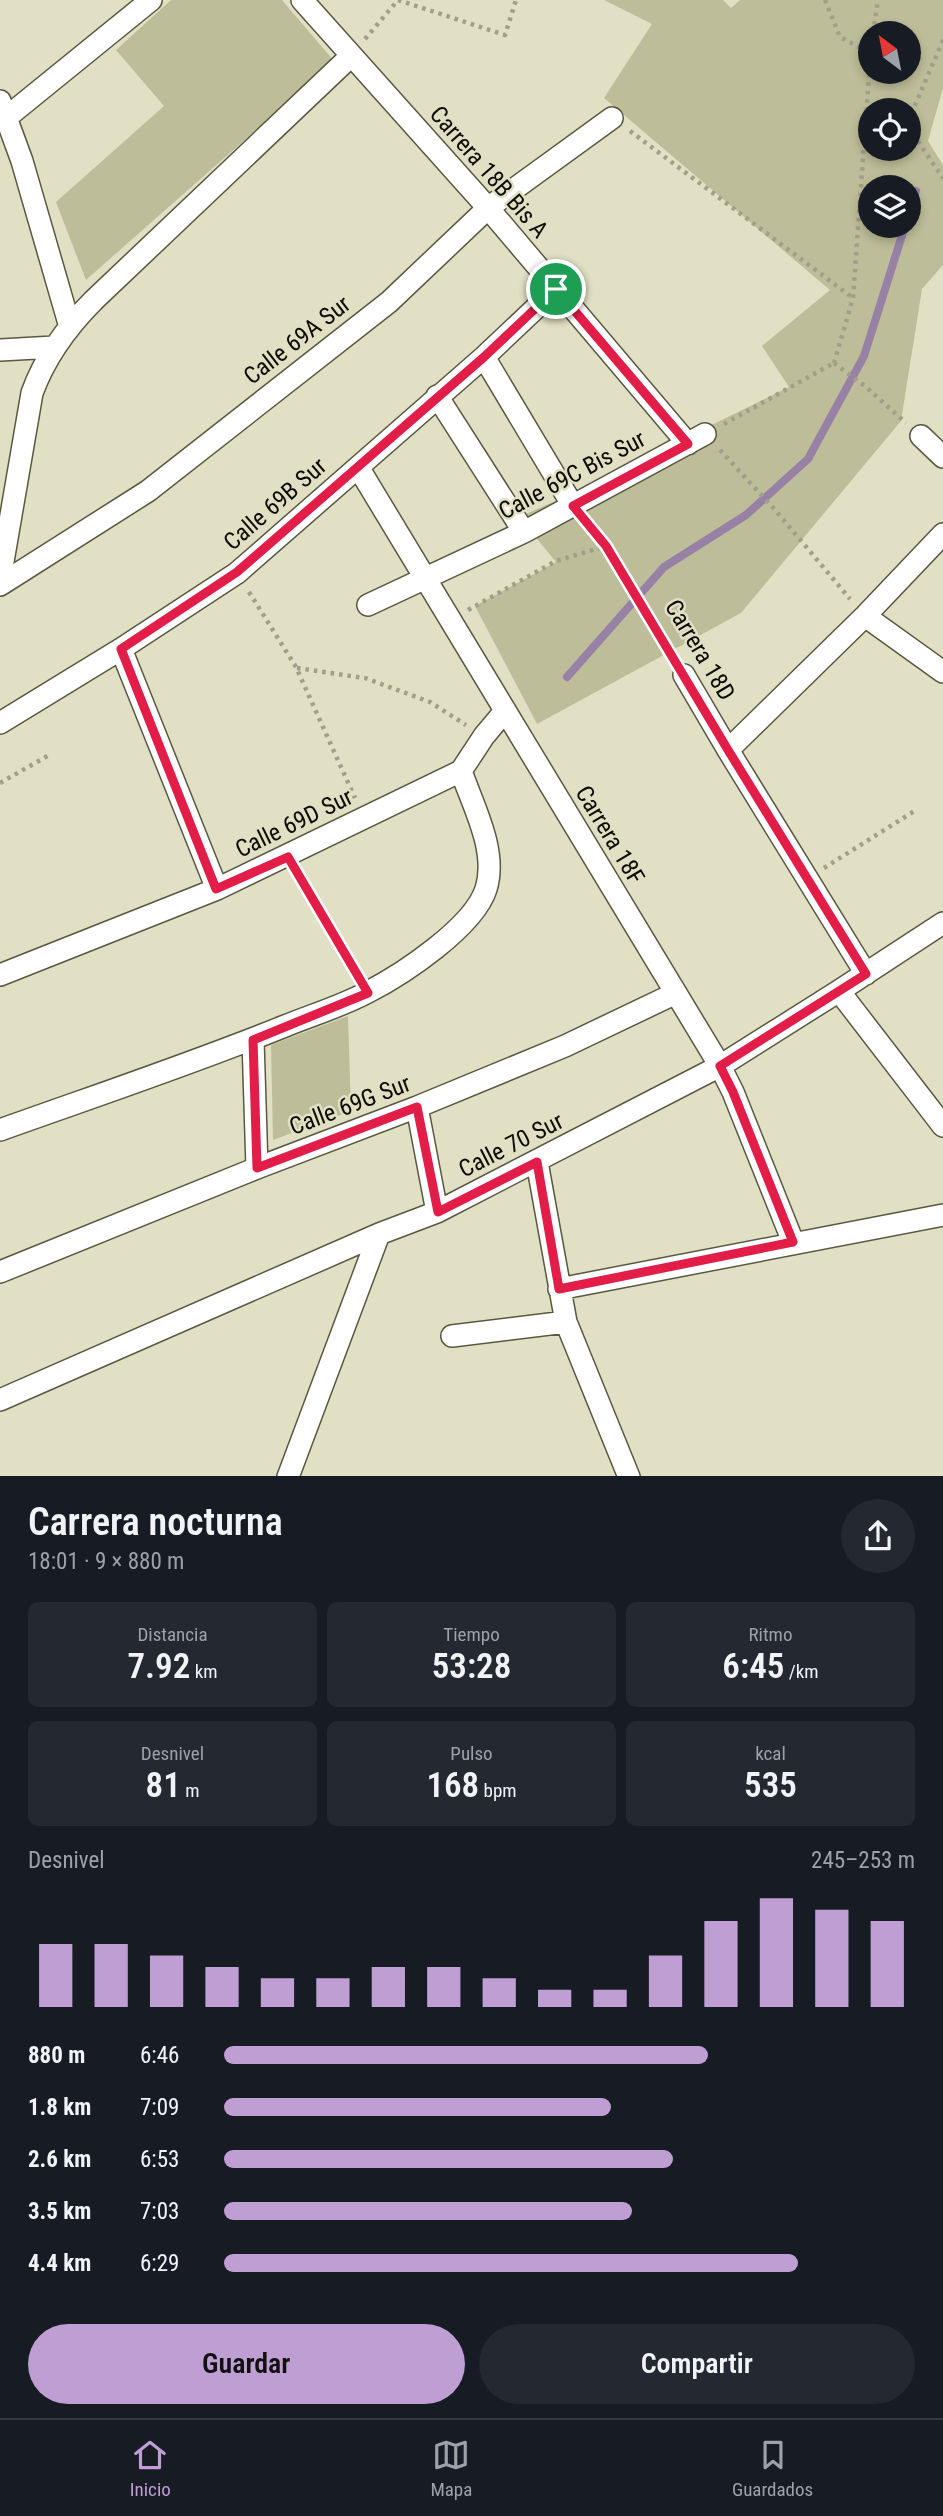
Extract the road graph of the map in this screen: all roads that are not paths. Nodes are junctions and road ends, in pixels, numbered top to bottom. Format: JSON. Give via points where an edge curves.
{"nodes":[{"id":1,"x":151,"y":0,"type":"edge"},
{"id":2,"x":302,"y":0,"type":"edge"},
{"id":3,"x":351,"y":56,"type":"junction"},
{"id":4,"x":3,"y":109,"type":"edge"},
{"id":5,"x":612,"y":118,"type":"road end"},
{"id":6,"x":488,"y":208,"type":"junction"},
{"id":7,"x":556,"y":289,"type":"junction"},
{"id":8,"x":70,"y":327,"type":"junction"},
{"id":9,"x":54,"y":347,"type":"junction"},
{"id":10,"x":0,"y":350,"type":"edge"},
{"id":11,"x":484,"y":357,"type":"junction"},
{"id":12,"x":438,"y":396,"type":"junction"},
{"id":13,"x":920,"y":436,"type":"road end"},
{"id":14,"x":696,"y":439,"type":"joint"},
{"id":15,"x":943,"y":457,"type":"edge"},
{"id":16,"x":358,"y":467,"type":"junction"},
{"id":17,"x":573,"y":506,"type":"junction"},
{"id":18,"x":524,"y":532,"type":"junction"},
{"id":19,"x":943,"y":534,"type":"edge"},
{"id":20,"x":0,"y":579,"type":"edge"},
{"id":21,"x":426,"y":579,"type":"junction"},
{"id":22,"x":0,"y":585,"type":"edge"},
{"id":23,"x":368,"y":605,"type":"dead end"},
{"id":24,"x":865,"y":616,"type":"junction"},
{"id":25,"x":121,"y":649,"type":"junction"},
{"id":26,"x":943,"y":672,"type":"edge"},
{"id":27,"x":684,"y":675,"type":"road end"},
{"id":28,"x":505,"y":711,"type":"junction"},
{"id":29,"x":0,"y":723,"type":"edge"},
{"id":30,"x":728,"y":750,"type":"junction"},
{"id":31,"x":461,"y":771,"type":"junction"},
{"id":32,"x":216,"y":889,"type":"junction"},
{"id":33,"x":940,"y":931,"type":"edge"},
{"id":34,"x":866,"y":974,"type":"junction"},
{"id":35,"x":0,"y":975,"type":"edge"},
{"id":36,"x":839,"y":991,"type":"junction"},
{"id":37,"x":676,"y":993,"type":"junction"},
{"id":38,"x":253,"y":1040,"type":"junction"},
{"id":39,"x":720,"y":1066,"type":"junction"},
{"id":40,"x":417,"y":1107,"type":"junction"},
{"id":41,"x":943,"y":1126,"type":"edge"},
{"id":42,"x":0,"y":1130,"type":"edge"},
{"id":43,"x":537,"y":1162,"type":"junction"},
{"id":44,"x":257,"y":1168,"type":"junction"},
{"id":45,"x":438,"y":1212,"type":"junction"},
{"id":46,"x":943,"y":1214,"type":"edge"},
{"id":47,"x":379,"y":1234,"type":"junction"},
{"id":48,"x":793,"y":1242,"type":"junction"},
{"id":49,"x":0,"y":1272,"type":"edge"},
{"id":50,"x":559,"y":1289,"type":"junction"},
{"id":51,"x":566,"y":1322,"type":"junction"},
{"id":52,"x":453,"y":1336,"type":"dead end"},
{"id":53,"x":0,"y":1400,"type":"edge"},
{"id":54,"x":288,"y":1476,"type":"edge"},
{"id":55,"x":629,"y":1476,"type":"edge"}],
"edges":[{"from":1,"to":4,"type":"street"},
{"from":2,"to":3,"type":"street","name":"Carrera 18B Bis A"},
{"from":3,"to":6,"type":"street","name":"Carrera 18B Bis A"},
{"from":3,"to":8,"type":"street"},
{"from":4,"to":8,"type":"street"},
{"from":5,"to":6,"type":"street","name":"Calle 69A Sur"},
{"from":6,"to":7,"type":"street","name":"Carrera 18B Bis A"},
{"from":6,"to":22,"type":"street","name":"Calle 69A Sur","via":[[389,302],[148,491]]},
{"from":7,"to":11,"type":"street","name":"Calle 69B Sur"},
{"from":7,"to":14,"type":"street","name":"Carrera 18B Bis A"},
{"from":8,"to":9,"type":"street"},
{"from":9,"to":10,"type":"street"},
{"from":9,"to":20,"type":"street","via":[[32,393]]},
{"from":11,"to":12,"type":"street","name":"Calle 69B Sur"},
{"from":11,"to":17,"type":"street"},
{"from":12,"to":16,"type":"street","name":"Calle 69B Sur"},
{"from":12,"to":18,"type":"street"},
{"from":13,"to":15,"type":"street"},
{"from":14,"to":17,"type":"street","name":"Calle 69C Bis Sur"},
{"from":16,"to":21,"type":"street","name":"Carrera 18F"},
{"from":16,"to":25,"type":"street","name":"Calle 69B Sur","via":[[237,572]]},
{"from":17,"to":18,"type":"street","name":"Calle 69C Bis Sur"},
{"from":18,"to":21,"type":"street","name":"Calle 69C Bis Sur"},
{"from":19,"to":24,"type":"street"},
{"from":21,"to":23,"type":"street","name":"Calle 69C Bis Sur"},
{"from":21,"to":28,"type":"street","name":"Carrera 18F"},
{"from":24,"to":26,"type":"street"},
{"from":24,"to":30,"type":"street"},
{"from":25,"to":29,"type":"street","name":"Calle 69B Sur"},
{"from":25,"to":32,"type":"street"},
{"from":27,"to":30,"type":"street","name":"Carrera 18D"},
{"from":28,"to":31,"type":"street"},
{"from":28,"to":37,"type":"street","name":"Carrera 18F"},
{"from":30,"to":34,"type":"street","name":"Carrera 18D"},
{"from":31,"to":32,"type":"street","name":"Calle 69D Sur"},
{"from":31,"to":38,"type":"street","via":[[485,841],[489,874],[471,915],[441,945],[368,993]]},
{"from":32,"to":35,"type":"street","name":"Calle 69D Sur"},
{"from":33,"to":34,"type":"street","name":"Calle 70 Sur"},
{"from":34,"to":36,"type":"street","name":"Calle 70 Sur"},
{"from":36,"to":39,"type":"street","name":"Calle 70 Sur"},
{"from":36,"to":41,"type":"street"},
{"from":37,"to":39,"type":"street","name":"Carrera 18F"},
{"from":37,"to":40,"type":"street","name":"Calle 69G Sur","via":[[565,1046]]},
{"from":38,"to":42,"type":"street"},
{"from":38,"to":44,"type":"street"},
{"from":39,"to":43,"type":"street","name":"Calle 70 Sur"},
{"from":39,"to":48,"type":"street","name":"Carrera 18F"},
{"from":40,"to":44,"type":"street","name":"Calle 69G Sur"},
{"from":40,"to":45,"type":"street"},
{"from":43,"to":45,"type":"street","name":"Calle 70 Sur"},
{"from":43,"to":50,"type":"street"},
{"from":44,"to":49,"type":"street","name":"Calle 69G Sur"},
{"from":45,"to":47,"type":"street","name":"Calle 70 Sur"},
{"from":46,"to":48,"type":"street"},
{"from":47,"to":53,"type":"street","name":"Calle 70 Sur"},
{"from":47,"to":54,"type":"street"},
{"from":48,"to":50,"type":"street"},
{"from":50,"to":51,"type":"street"},
{"from":51,"to":52,"type":"street"},
{"from":51,"to":55,"type":"street"}]}
